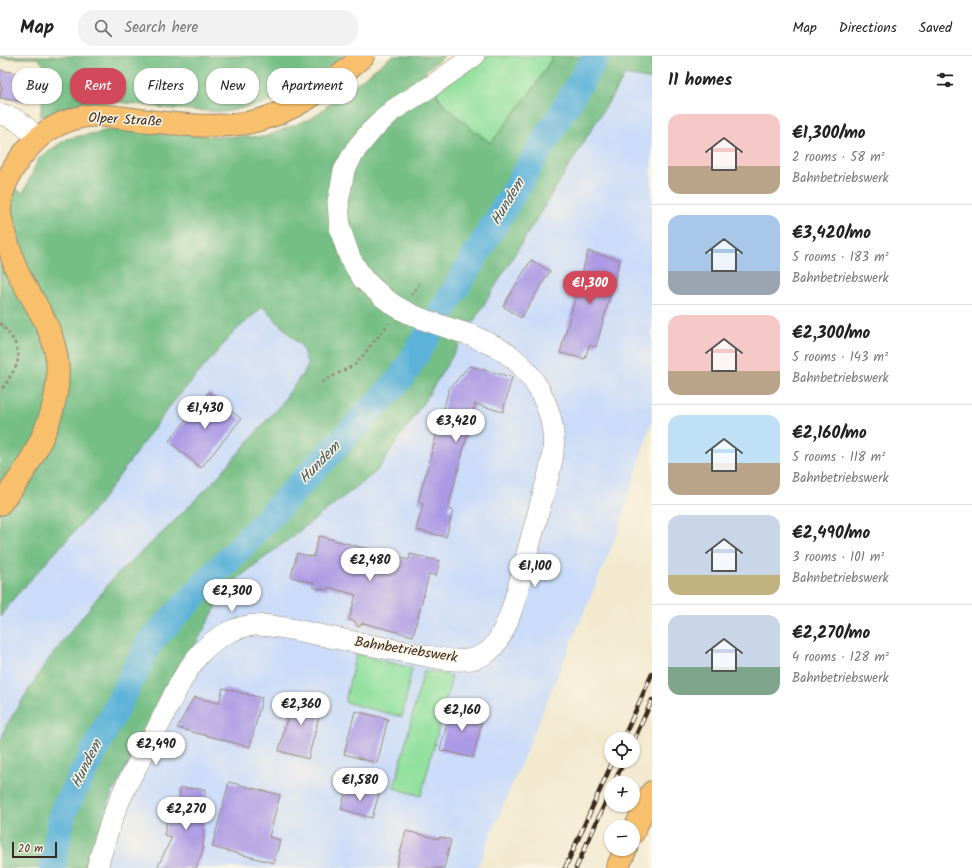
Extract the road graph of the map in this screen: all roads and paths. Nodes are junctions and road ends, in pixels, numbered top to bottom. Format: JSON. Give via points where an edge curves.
{"nodes":[{"id":1,"x":363,"y":56,"type":"edge"},
{"id":2,"x":474,"y":56,"type":"edge"},
{"id":3,"x":0,"y":114,"type":"edge"},
{"id":4,"x":37,"y":138,"type":"junction"},
{"id":5,"x":419,"y":284,"type":"dead end"},
{"id":6,"x":409,"y":297,"type":"dead end"},
{"id":7,"x":390,"y":321,"type":"dead end"},
{"id":8,"x":0,"y":323,"type":"edge"},
{"id":9,"x":322,"y":382,"type":"dead end"},
{"id":10,"x":0,"y":390,"type":"edge"},
{"id":11,"x":0,"y":504,"type":"edge"},
{"id":12,"x":652,"y":792,"type":"edge"},
{"id":13,"x":639,"y":820,"type":"edge"},
{"id":14,"x":623,"y":856,"type":"edge"},
{"id":15,"x":97,"y":868,"type":"edge"},
{"id":16,"x":617,"y":868,"type":"edge"}],
"edges":[{"from":1,"to":4,"type":"main road","name":"Olper Straße","via":[[336,80],[307,99],[262,119],[208,126],[88,116],[63,122]]},
{"from":2,"to":15,"type":"street","name":"Bahnbetriebswerk","bridge":true,"via":[[393,110],[371,131],[356,149],[344,171],[338,202],[340,229],[350,258],[363,279],[405,312],[473,336],[502,351],[523,368],[548,409],[553,450],[549,472],[504,631],[487,653],[460,661],[282,628],[256,625],[231,631],[214,641],[199,655],[178,687],[122,794]]},
{"from":3,"to":4,"type":"street","via":[[22,123]]},
{"from":4,"to":11,"type":"main road","name":"Olper Straße","via":[[13,167],[6,183],[0,211],[4,234],[18,275],[52,335],[57,360],[57,380],[52,412],[42,436],[30,460]]},
{"from":5,"to":6,"type":"path"},
{"from":7,"to":9,"type":"path","via":[[356,364]]},
{"from":8,"to":10,"type":"path","via":[[17,346],[19,353],[14,371]]},
{"from":12,"to":13,"type":"main road"},
{"from":14,"to":16,"type":"main road"}]}
